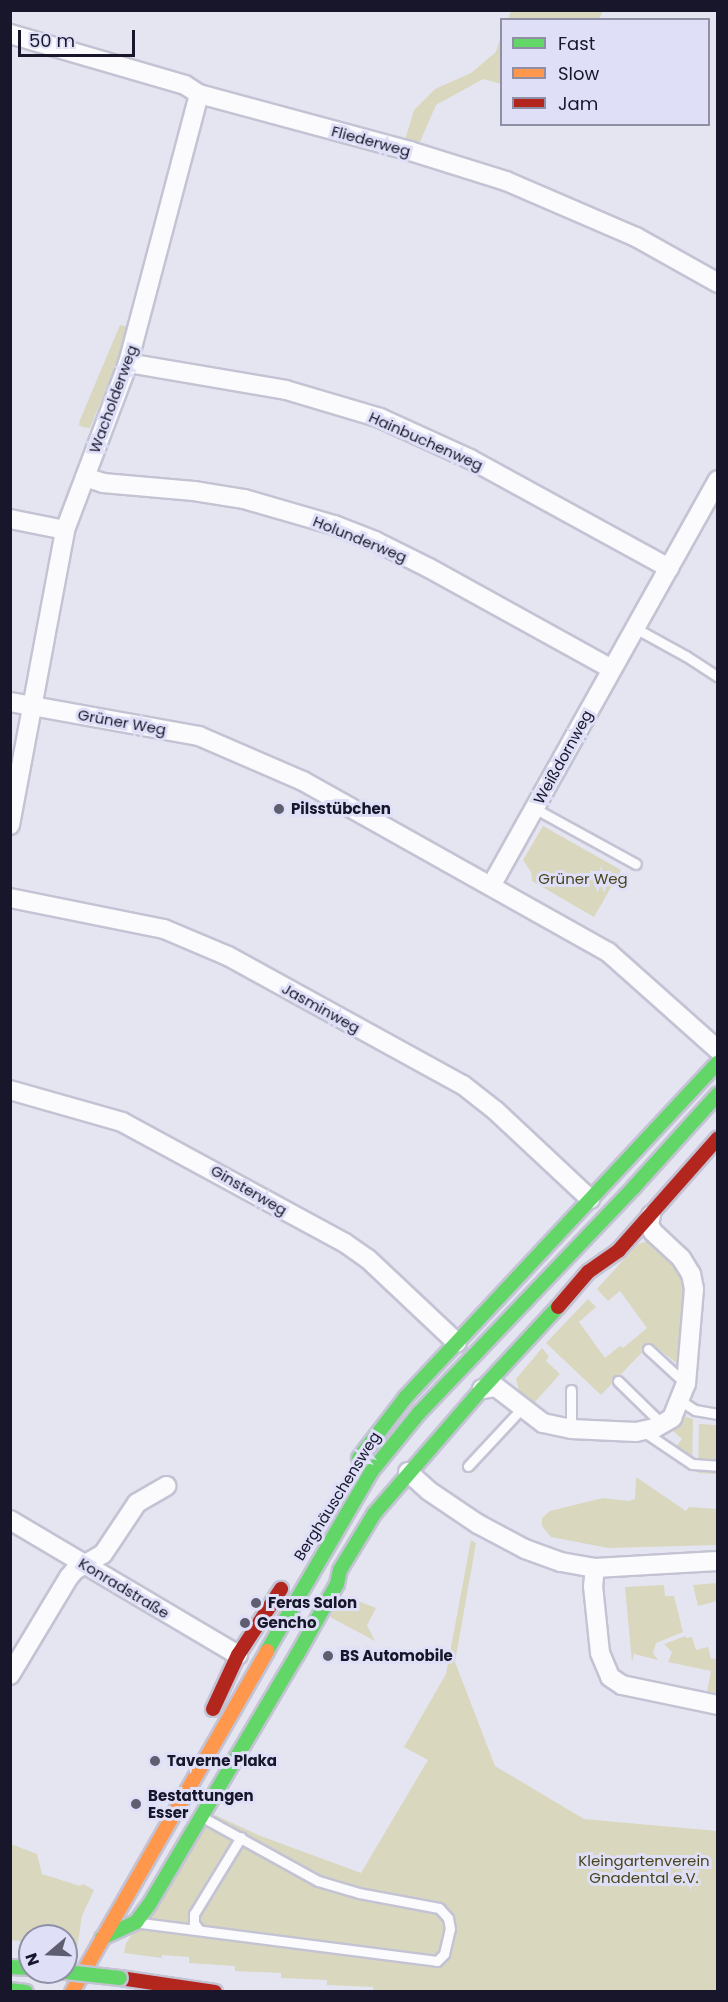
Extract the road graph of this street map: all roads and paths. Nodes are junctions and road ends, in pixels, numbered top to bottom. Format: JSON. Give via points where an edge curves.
{"nodes":[{"id":1,"x":10,"y":34,"type":"edge"},
{"id":2,"x":199,"y":94,"type":"junction"},
{"id":3,"x":717,"y":283,"type":"edge"},
{"id":4,"x":128,"y":363,"type":"junction"},
{"id":5,"x":86,"y":477,"type":"junction"},
{"id":6,"x":717,"y":480,"type":"edge"},
{"id":7,"x":10,"y":519,"type":"edge"},
{"id":8,"x":64,"y":530,"type":"junction"},
{"id":9,"x":669,"y":568,"type":"junction"},
{"id":10,"x":635,"y":628,"type":"junction"},
{"id":11,"x":612,"y":669,"type":"junction"},
{"id":12,"x":717,"y":677,"type":"edge"},
{"id":13,"x":10,"y":702,"type":"edge"},
{"id":14,"x":33,"y":706,"type":"junction"},
{"id":15,"x":534,"y":808,"type":"junction"},
{"id":16,"x":10,"y":825,"type":"edge"},
{"id":17,"x":636,"y":864,"type":"dead end"},
{"id":18,"x":491,"y":886,"type":"junction"},
{"id":19,"x":10,"y":898,"type":"edge"},
{"id":20,"x":717,"y":1050,"type":"edge"},
{"id":21,"x":717,"y":1062,"type":"edge"},
{"id":22,"x":10,"y":1090,"type":"edge"},
{"id":23,"x":717,"y":1094,"type":"edge"},
{"id":24,"x":717,"y":1138,"type":"edge"},
{"id":25,"x":590,"y":1200,"type":"junction"},
{"id":26,"x":651,"y":1215,"type":"junction"},
{"id":27,"x":457,"y":1343,"type":"junction"},
{"id":28,"x":648,"y":1349,"type":"dead end"},
{"id":29,"x":618,"y":1381,"type":"dead end"},
{"id":30,"x":482,"y":1389,"type":"junction"},
{"id":31,"x":571,"y":1390,"type":"dead end"},
{"id":32,"x":684,"y":1393,"type":"junction"},
{"id":33,"x":523,"y":1407,"type":"junction"},
{"id":34,"x":717,"y":1414,"type":"edge"},
{"id":35,"x":663,"y":1425,"type":"junction"},
{"id":36,"x":571,"y":1429,"type":"junction"},
{"id":37,"x":643,"y":1431,"type":"junction"},
{"id":38,"x":468,"y":1466,"type":"dead end"},
{"id":39,"x":717,"y":1466,"type":"edge"},
{"id":40,"x":408,"y":1472,"type":"junction"},
{"id":41,"x":348,"y":1474,"type":"dead end"},
{"id":42,"x":166,"y":1486,"type":"dead end"},
{"id":43,"x":10,"y":1520,"type":"edge"},
{"id":44,"x":717,"y":1561,"type":"edge"},
{"id":45,"x":84,"y":1564,"type":"junction"},
{"id":46,"x":596,"y":1568,"type":"junction"},
{"id":47,"x":288,"y":1575,"type":"dead end"},
{"id":48,"x":238,"y":1655,"type":"junction"},
{"id":49,"x":10,"y":1675,"type":"edge"},
{"id":50,"x":717,"y":1706,"type":"edge"},
{"id":51,"x":205,"y":1723,"type":"dead end"},
{"id":52,"x":203,"y":1817,"type":"junction"},
{"id":53,"x":241,"y":1837,"type":"junction"},
{"id":54,"x":99,"y":1916,"type":"dead end"},
{"id":55,"x":136,"y":1922,"type":"junction"},
{"id":56,"x":199,"y":1930,"type":"junction"},
{"id":57,"x":102,"y":1938,"type":"junction"},
{"id":58,"x":78,"y":1973,"type":"edge"},
{"id":59,"x":10,"y":1990,"type":"edge"},
{"id":60,"x":26,"y":1992,"type":"edge"},
{"id":61,"x":72,"y":1992,"type":"edge"},
{"id":62,"x":215,"y":1992,"type":"edge"}],
"edges":[{"from":1,"to":2,"type":"street","name":"Fliederweg","via":[[185,85]]},
{"from":2,"to":3,"type":"street","name":"Fliederweg","via":[[506,181],[636,237]]},
{"from":2,"to":4,"type":"street","name":"Wacholderweg"},
{"from":4,"to":5,"type":"street","name":"Wacholderweg"},
{"from":4,"to":9,"type":"street","name":"Hainbuchenweg","via":[[286,390],[380,418],[470,459]]},
{"from":5,"to":8,"type":"street","name":"Wacholderweg"},
{"from":5,"to":11,"type":"street","name":"Holunderweg","via":[[103,483],[194,490],[244,499],[333,525],[429,568]]},
{"from":6,"to":9,"type":"street","name":"Weißdornweg"},
{"from":7,"to":8,"type":"street"},
{"from":8,"to":14,"type":"street","name":"Wacholderweg"},
{"from":9,"to":10,"type":"street","name":"Weißdornweg"},
{"from":10,"to":11,"type":"street","name":"Weißdornweg"},
{"from":10,"to":12,"type":"lane"},
{"from":11,"to":15,"type":"street","name":"Weißdornweg"},
{"from":13,"to":14,"type":"street","name":"Grüner Weg"},
{"from":14,"to":16,"type":"street","name":"Wacholderweg"},
{"from":14,"to":18,"type":"street","name":"Grüner Weg","via":[[199,736],[303,781]]},
{"from":15,"to":17,"type":"lane"},
{"from":15,"to":18,"type":"street","name":"Weißdornweg"},
{"from":18,"to":20,"type":"street","name":"Grüner Weg","via":[[608,952]]},
{"from":19,"to":25,"type":"street","name":"Jasminweg","via":[[164,929],[228,956],[463,1085]]},
{"from":21,"to":25,"type":"main road","name":"Berghäuschensweg"},
{"from":22,"to":27,"type":"street","name":"Ginsterweg","via":[[122,1122],[345,1243],[368,1259]]},
{"from":23,"to":57,"type":"main road","name":"Berghäuschensweg","via":[[641,1180],[418,1413],[371,1472]]},
{"from":24,"to":26,"type":"main road"},
{"from":25,"to":27,"type":"main road","name":"Berghäuschensweg"},
{"from":26,"to":30,"type":"main road","via":[[619,1250],[588,1272]]},
{"from":26,"to":32,"type":"street","via":[[652,1232],[681,1258],[694,1284]]},
{"from":27,"to":41,"type":"main road","name":"Berghäuschensweg","via":[[381,1427]]},
{"from":28,"to":32,"type":"lane"},
{"from":29,"to":35,"type":"lane"},
{"from":30,"to":33,"type":"street","via":[[496,1387]]},
{"from":30,"to":40,"type":"main road"},
{"from":31,"to":36,"type":"lane"},
{"from":32,"to":34,"type":"lane","via":[[695,1410]]},
{"from":32,"to":35,"type":"street","via":[[676,1412]]},
{"from":33,"to":36,"type":"street","via":[[543,1423]]},
{"from":33,"to":38,"type":"lane"},
{"from":35,"to":37,"type":"street"},
{"from":36,"to":37,"type":"street"},
{"from":37,"to":39,"type":"lane","via":[[692,1464]]},
{"from":40,"to":46,"type":"street","via":[[429,1491],[500,1536],[542,1556]]},
{"from":40,"to":52,"type":"main road","via":[[374,1514],[340,1570],[327,1601]]},
{"from":42,"to":45,"type":"street","via":[[131,1508],[102,1554]]},
{"from":43,"to":45,"type":"street","name":"Konradstraße"},
{"from":44,"to":46,"type":"street"},
{"from":45,"to":48,"type":"street","name":"Konradstraße"},
{"from":45,"to":49,"type":"street","via":[[69,1577]]},
{"from":46,"to":50,"type":"street","via":[[593,1586],[600,1653],[610,1677],[622,1685]]},
{"from":47,"to":48,"type":"main road","name":"Berghäuschensweg"},
{"from":48,"to":51,"type":"main road","name":"Berghäuschensweg"},
{"from":52,"to":53,"type":"lane"},
{"from":52,"to":55,"type":"main road"},
{"from":53,"to":56,"type":"lane","via":[[194,1914]]},
{"from":53,"to":56,"type":"lane","via":[[318,1881],[439,1908],[448,1918],[450,1929],[444,1954],[437,1960]]},
{"from":54,"to":57,"type":"main road"},
{"from":55,"to":56,"type":"lane"},
{"from":55,"to":57,"type":"main road"},
{"from":57,"to":61,"type":"main road","name":"Berghäuschensweg"},
{"from":58,"to":62,"type":"main road","bridge":true},
{"from":59,"to":60,"type":"main road"}]}
